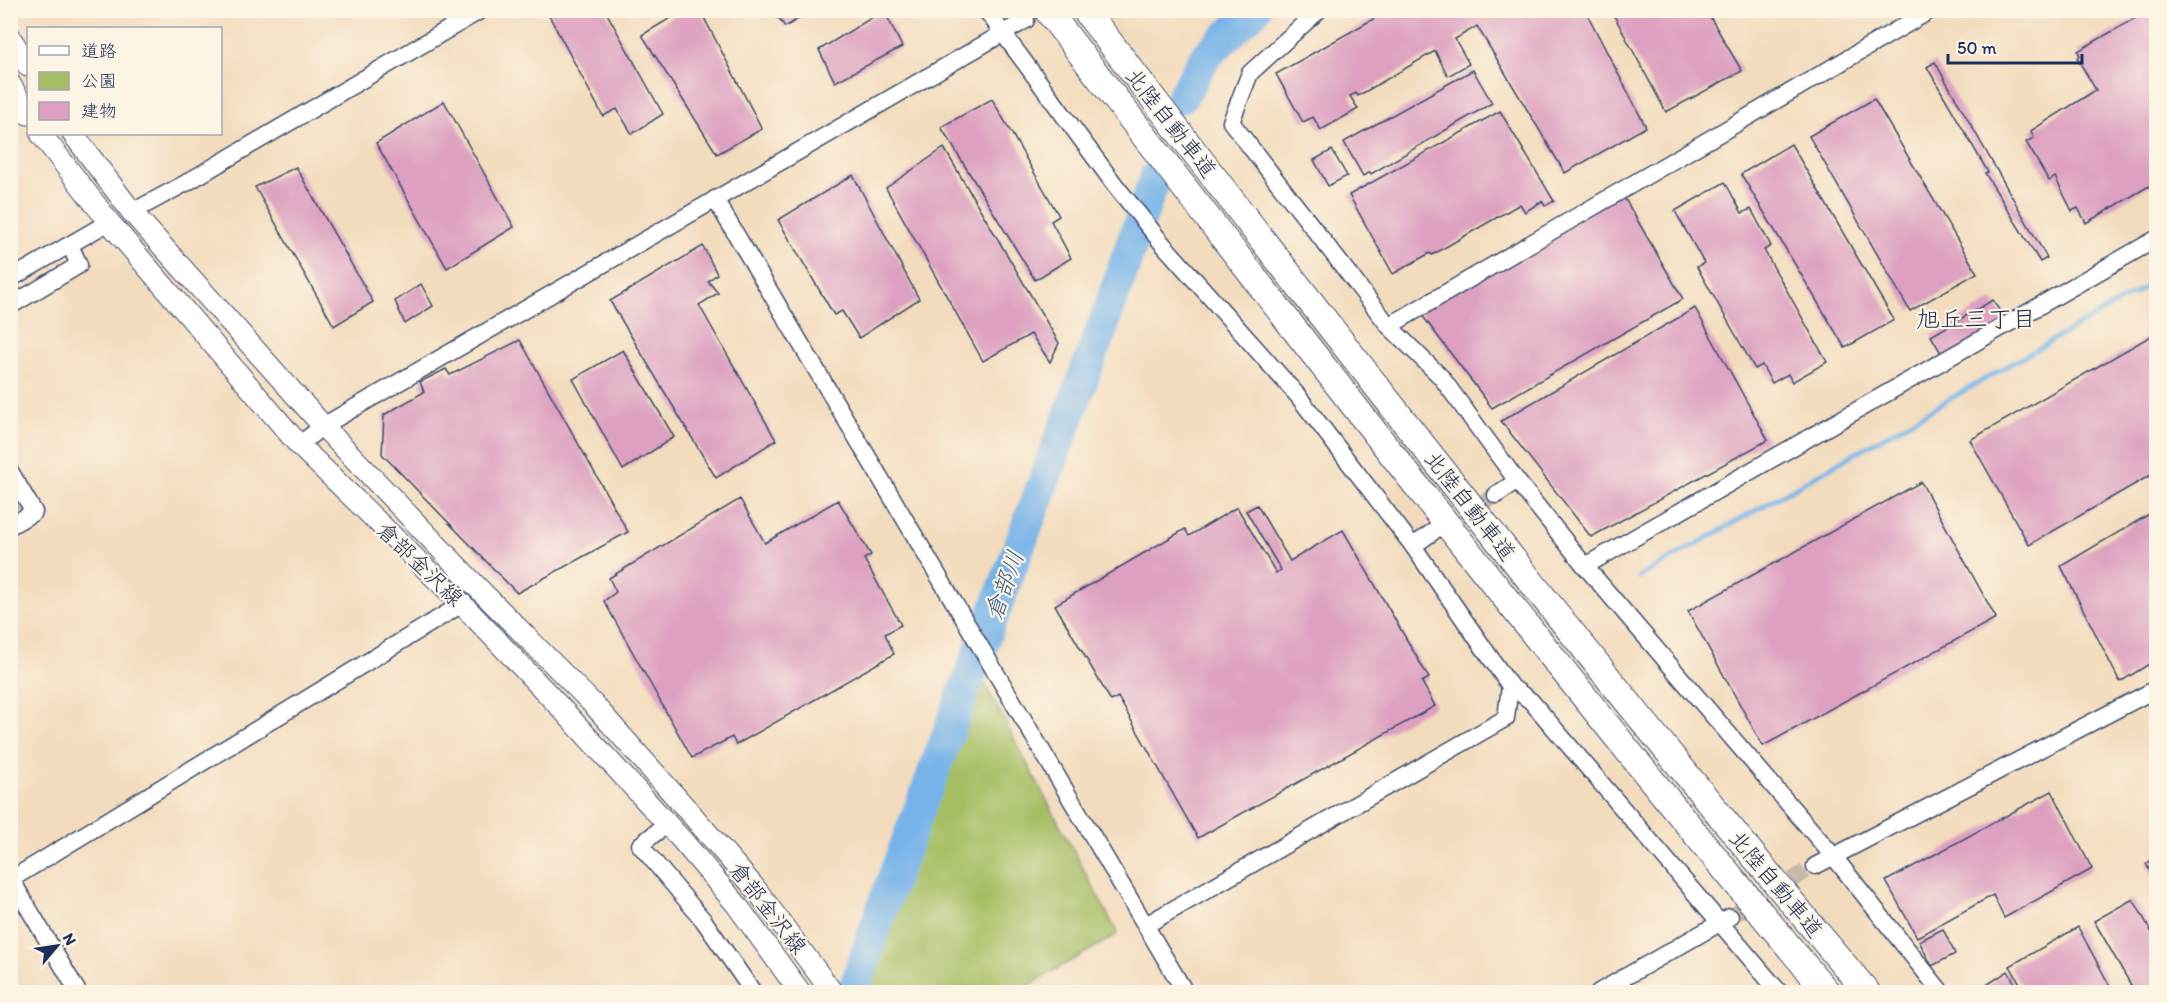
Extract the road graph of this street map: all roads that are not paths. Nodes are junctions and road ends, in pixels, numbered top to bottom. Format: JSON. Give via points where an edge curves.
{"nodes":[{"id":1,"x":481,"y":10,"type":"edge"},
{"id":2,"x":986,"y":10,"type":"edge"},
{"id":3,"x":1085,"y":10,"type":"edge"},
{"id":4,"x":1319,"y":10,"type":"edge"},
{"id":5,"x":1931,"y":10,"type":"edge"},
{"id":6,"x":1037,"y":15,"type":"edge"},
{"id":7,"x":1003,"y":33,"type":"junction"},
{"id":8,"x":10,"y":37,"type":"edge"},
{"id":9,"x":27,"y":64,"type":"edge"},
{"id":10,"x":10,"y":84,"type":"edge"},
{"id":11,"x":27,"y":112,"type":"edge"},
{"id":12,"x":42,"y":135,"type":"edge"},
{"id":13,"x":74,"y":135,"type":"edge"},
{"id":14,"x":715,"y":199,"type":"junction"},
{"id":15,"x":132,"y":212,"type":"junction"},
{"id":16,"x":109,"y":222,"type":"junction"},
{"id":17,"x":2157,"y":238,"type":"edge"},
{"id":18,"x":70,"y":245,"type":"junction"},
{"id":19,"x":10,"y":279,"type":"edge"},
{"id":20,"x":10,"y":306,"type":"edge"},
{"id":21,"x":1389,"y":326,"type":"junction"},
{"id":22,"x":323,"y":426,"type":"junction"},
{"id":23,"x":299,"y":446,"type":"junction"},
{"id":24,"x":10,"y":471,"type":"edge"},
{"id":25,"x":1517,"y":480,"type":"junction"},
{"id":26,"x":1496,"y":495,"type":"tunnel mouth"},
{"id":27,"x":10,"y":526,"type":"edge"},
{"id":28,"x":1434,"y":531,"type":"tunnel mouth"},
{"id":29,"x":1413,"y":546,"type":"junction"},
{"id":30,"x":1585,"y":566,"type":"junction"},
{"id":31,"x":462,"y":604,"type":"junction"},
{"id":32,"x":1510,"y":686,"type":"junction"},
{"id":33,"x":2157,"y":689,"type":"edge"},
{"id":34,"x":667,"y":824,"type":"junction"},
{"id":35,"x":1834,"y":856,"type":"junction"},
{"id":36,"x":1815,"y":866,"type":"tunnel mouth"},
{"id":37,"x":11,"y":880,"type":"edge"},
{"id":38,"x":1725,"y":920,"type":"junction"},
{"id":39,"x":1146,"y":925,"type":"junction"},
{"id":40,"x":826,"y":984,"type":"edge"},
{"id":41,"x":78,"y":993,"type":"edge"},
{"id":42,"x":753,"y":993,"type":"edge"},
{"id":43,"x":800,"y":993,"type":"edge"},
{"id":44,"x":1185,"y":993,"type":"edge"},
{"id":45,"x":1599,"y":993,"type":"edge"},
{"id":46,"x":1779,"y":993,"type":"edge"},
{"id":47,"x":1827,"y":993,"type":"edge"},
{"id":48,"x":1867,"y":993,"type":"edge"},
{"id":49,"x":1941,"y":993,"type":"edge"}],
"edges":[{"from":1,"to":15,"type":"street"},
{"from":2,"to":7,"type":"street"},
{"from":3,"to":48,"type":"highway","name":"北陸自動車道","via":[[1488,529]]},
{"from":4,"to":21,"type":"street","via":[[1250,73],[1231,122]]},
{"from":5,"to":21,"type":"street"},
{"from":6,"to":7,"type":"street"},
{"from":6,"to":47,"type":"highway","name":"北陸自動車道","via":[[1608,728]]},
{"from":7,"to":14,"type":"street"},
{"from":7,"to":29,"type":"street","via":[[1115,185],[1298,396]]},
{"from":8,"to":9,"type":"main road"},
{"from":10,"to":11,"type":"main road"},
{"from":12,"to":16,"type":"main road","name":"倉部金沢線"},
{"from":13,"to":15,"type":"main road","name":"倉部金沢線"},
{"from":14,"to":22,"type":"street"},
{"from":14,"to":39,"type":"street"},
{"from":15,"to":22,"type":"main road","name":"倉部金沢線"},
{"from":16,"to":18,"type":"street"},
{"from":16,"to":23,"type":"main road","name":"倉部金沢線"},
{"from":17,"to":30,"type":"street"},
{"from":18,"to":19,"type":"street"},
{"from":18,"to":20,"type":"street","via":[[79,265]]},
{"from":21,"to":25,"type":"street","via":[[1441,377]]},
{"from":22,"to":23,"type":"street"},
{"from":22,"to":40,"type":"main road","name":"倉部金沢線","via":[[594,705],[754,888]]},
{"from":23,"to":31,"type":"main road","name":"倉部金沢線"},
{"from":24,"to":27,"type":"street","via":[[34,512]]},
{"from":25,"to":26,"type":"street"},
{"from":25,"to":30,"type":"street"},
{"from":28,"to":29,"type":"street"},
{"from":29,"to":32,"type":"street"},
{"from":30,"to":35,"type":"street"},
{"from":31,"to":34,"type":"main road","name":"倉部金沢線"},
{"from":31,"to":37,"type":"street"},
{"from":32,"to":38,"type":"street","via":[[1531,701]]},
{"from":32,"to":39,"type":"street","via":[[1506,718]]},
{"from":33,"to":35,"type":"street"},
{"from":34,"to":42,"type":"street","via":[[640,845],[704,921]]},
{"from":34,"to":43,"type":"main road","name":"倉部金沢線","via":[[736,904]]},
{"from":35,"to":36,"type":"street"},
{"from":35,"to":49,"type":"street"},
{"from":37,"to":41,"type":"street"},
{"from":38,"to":45,"type":"street"},
{"from":38,"to":46,"type":"street"},
{"from":39,"to":44,"type":"street"}]}
